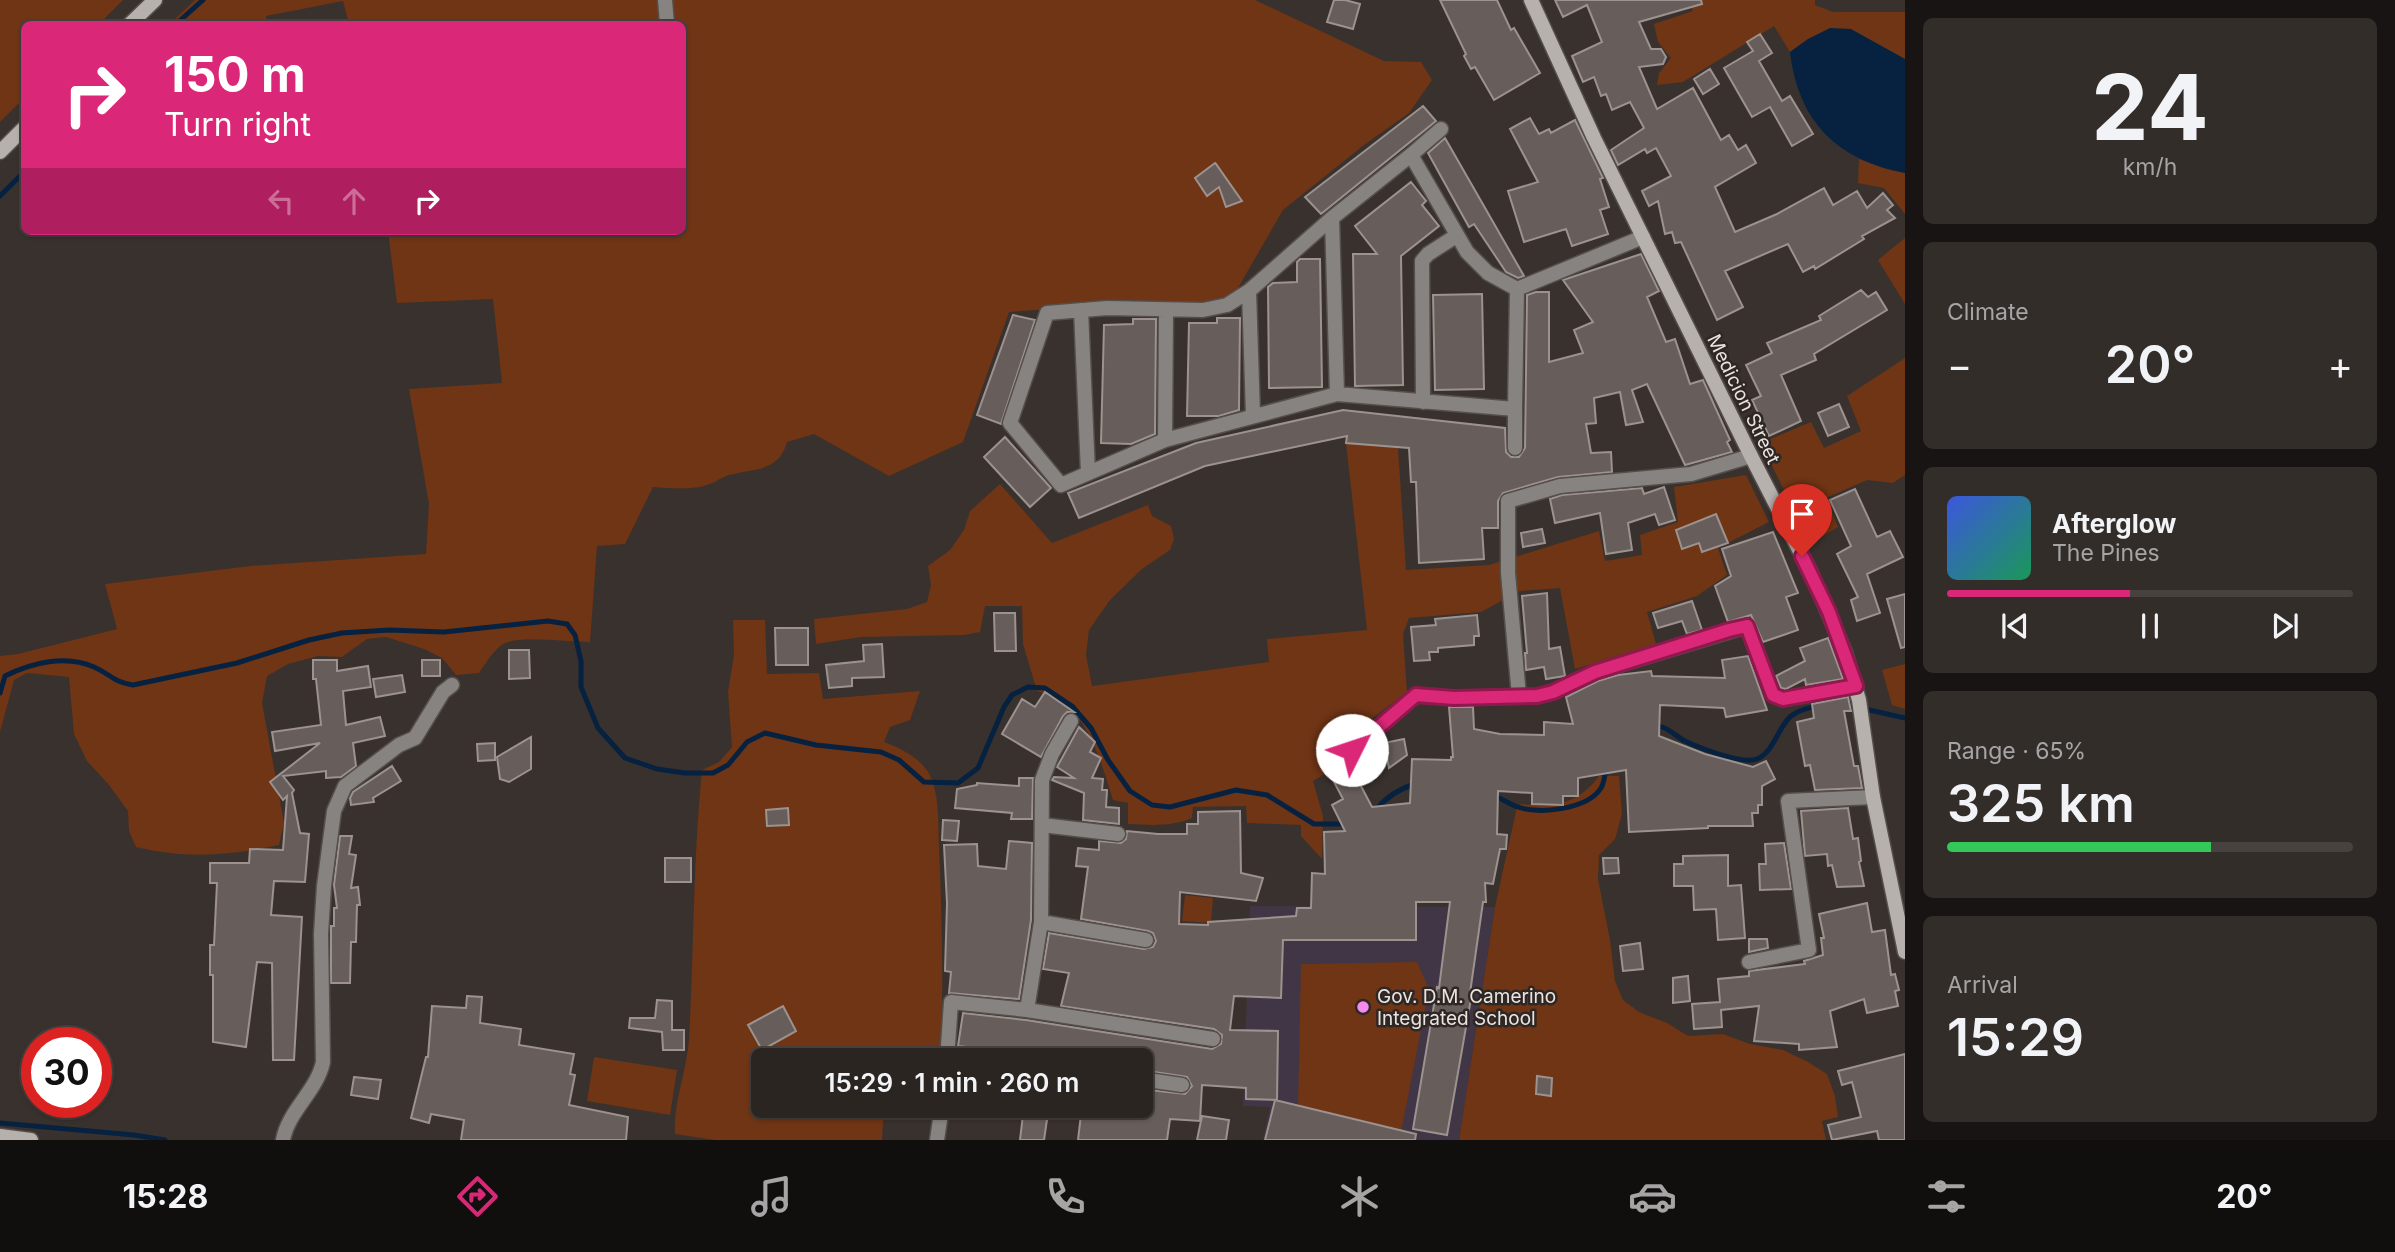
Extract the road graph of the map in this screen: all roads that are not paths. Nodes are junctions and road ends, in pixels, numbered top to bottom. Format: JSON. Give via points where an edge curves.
{"nodes":[{"id":1,"x":155,"y":0,"type":"edge"},
{"id":2,"x":665,"y":0,"type":"edge"},
{"id":3,"x":1531,"y":0,"type":"edge"},
{"id":4,"x":133,"y":21,"type":"edge"},
{"id":5,"x":667,"y":21,"type":"edge"},
{"id":6,"x":1441,"y":130,"type":"dead end"},
{"id":7,"x":21,"y":131,"type":"edge"},
{"id":8,"x":0,"y":152,"type":"edge"},
{"id":9,"x":1411,"y":155,"type":"junction"},
{"id":10,"x":1332,"y":219,"type":"junction"},
{"id":11,"x":1456,"y":236,"type":"junction"},
{"id":12,"x":1643,"y":237,"type":"junction"},
{"id":13,"x":1517,"y":289,"type":"junction"},
{"id":14,"x":1249,"y":291,"type":"junction"},
{"id":15,"x":1081,"y":310,"type":"junction"},
{"id":16,"x":1166,"y":311,"type":"junction"},
{"id":17,"x":1337,"y":394,"type":"junction"},
{"id":18,"x":1423,"y":402,"type":"junction"},
{"id":19,"x":1515,"y":409,"type":"junction"},
{"id":20,"x":1253,"y":415,"type":"junction"},
{"id":21,"x":1165,"y":440,"type":"junction"},
{"id":22,"x":1515,"y":448,"type":"dead end"},
{"id":23,"x":1751,"y":456,"type":"junction"},
{"id":24,"x":1088,"y":473,"type":"junction"},
{"id":25,"x":452,"y":685,"type":"dead end"},
{"id":26,"x":1857,"y":693,"type":"junction"},
{"id":27,"x":1519,"y":696,"type":"junction"},
{"id":28,"x":1071,"y":722,"type":"dead end"},
{"id":29,"x":1352,"y":750,"type":"dead end"},
{"id":30,"x":1873,"y":797,"type":"junction"},
{"id":31,"x":1042,"y":825,"type":"junction"},
{"id":32,"x":1118,"y":834,"type":"dead end"},
{"id":33,"x":1041,"y":922,"type":"junction"},
{"id":34,"x":1146,"y":940,"type":"dead end"},
{"id":35,"x":1905,"y":952,"type":"edge"},
{"id":36,"x":1749,"y":962,"type":"dead end"},
{"id":37,"x":1027,"y":1010,"type":"junction"},
{"id":38,"x":1213,"y":1039,"type":"dead end"},
{"id":39,"x":948,"y":1048,"type":"edge"},
{"id":40,"x":1153,"y":1081,"type":"edge"},
{"id":41,"x":1182,"y":1085,"type":"dead end"},
{"id":42,"x":940,"y":1118,"type":"edge"},
{"id":43,"x":0,"y":1136,"type":"edge"},
{"id":44,"x":31,"y":1140,"type":"edge"},
{"id":45,"x":283,"y":1140,"type":"edge"},
{"id":46,"x":937,"y":1140,"type":"edge"}],
"edges":[{"from":1,"to":4,"type":"street"},
{"from":2,"to":5,"type":"street"},
{"from":3,"to":12,"type":"street","name":"Medicion Street"},
{"from":6,"to":9,"type":"street"},
{"from":7,"to":8,"type":"street"},
{"from":9,"to":10,"type":"street"},
{"from":9,"to":11,"type":"street"},
{"from":10,"to":14,"type":"street"},
{"from":10,"to":17,"type":"street"},
{"from":11,"to":13,"type":"street","via":[[1488,273]]},
{"from":11,"to":18,"type":"street","via":[[1423,261]]},
{"from":12,"to":13,"type":"street"},
{"from":12,"to":23,"type":"street","name":"Medicion Street"},
{"from":13,"to":19,"type":"street"},
{"from":14,"to":16,"type":"street","via":[[1227,305]]},
{"from":14,"to":20,"type":"street"},
{"from":15,"to":16,"type":"street"},
{"from":15,"to":24,"type":"street"},
{"from":15,"to":24,"type":"street","via":[[1048,313],[1010,423],[1062,485]]},
{"from":16,"to":21,"type":"street"},
{"from":17,"to":18,"type":"street"},
{"from":17,"to":20,"type":"street"},
{"from":18,"to":19,"type":"street"},
{"from":19,"to":22,"type":"street"},
{"from":20,"to":21,"type":"street"},
{"from":21,"to":24,"type":"street"},
{"from":23,"to":26,"type":"street","name":"Medicion Street","via":[[1829,612]]},
{"from":23,"to":27,"type":"street","via":[[1691,474],[1560,486],[1508,501],[1508,573]]},
{"from":25,"to":45,"type":"street","via":[[415,738],[345,786],[334,811],[321,934],[323,1062]]},
{"from":26,"to":27,"type":"street","via":[[1783,699],[1773,695],[1747,626],[1595,672],[1553,692]]},
{"from":26,"to":30,"type":"street","name":"Medicion Street"},
{"from":27,"to":29,"type":"street","via":[[1416,695]]},
{"from":28,"to":31,"type":"street","via":[[1042,780]]},
{"from":30,"to":35,"type":"street","name":"Medicion Street"},
{"from":30,"to":36,"type":"street","via":[[1788,801],[1809,950]]},
{"from":31,"to":32,"type":"street"},
{"from":31,"to":33,"type":"street"},
{"from":33,"to":34,"type":"street"},
{"from":33,"to":37,"type":"street"},
{"from":37,"to":38,"type":"street"},
{"from":37,"to":39,"type":"street","via":[[951,1002]]},
{"from":40,"to":41,"type":"street"},
{"from":42,"to":46,"type":"street"},
{"from":43,"to":44,"type":"street"}]}
